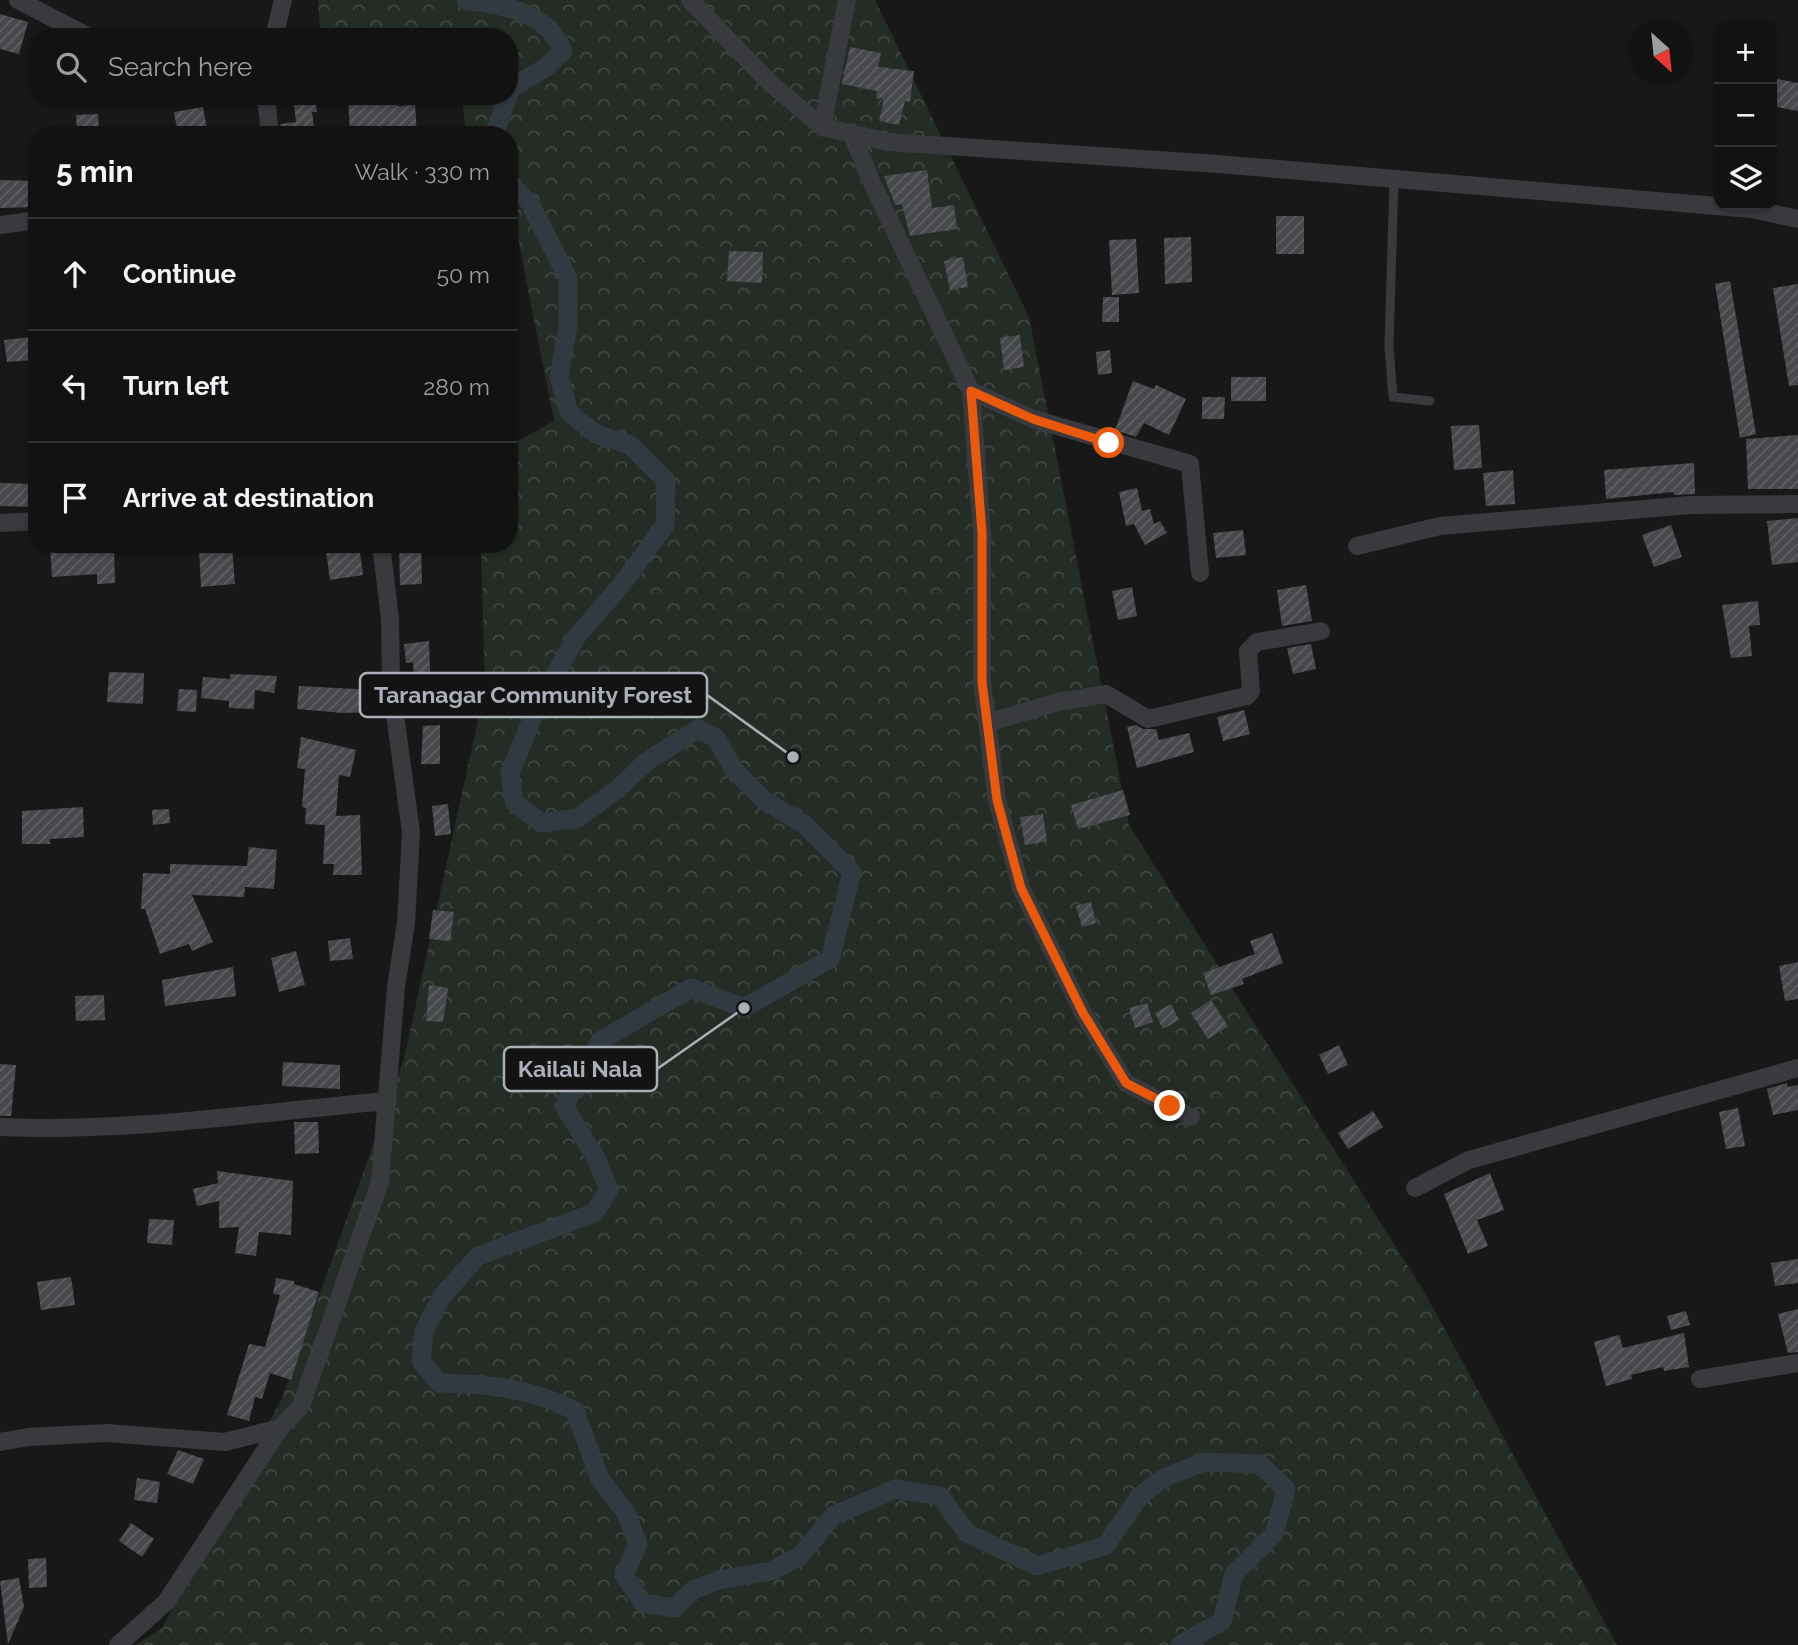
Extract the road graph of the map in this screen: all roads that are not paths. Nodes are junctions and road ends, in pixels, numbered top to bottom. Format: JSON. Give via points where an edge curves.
{"nodes":[{"id":1,"x":18,"y":0,"type":"edge"},
{"id":2,"x":283,"y":0,"type":"edge"},
{"id":3,"x":690,"y":0,"type":"edge"},
{"id":4,"x":847,"y":0,"type":"edge"},
{"id":5,"x":72,"y":28,"type":"edge"},
{"id":6,"x":276,"y":28,"type":"edge"},
{"id":7,"x":267,"y":105,"type":"edge"},
{"id":8,"x":269,"y":126,"type":"edge"},
{"id":9,"x":822,"y":127,"type":"junction"},
{"id":10,"x":851,"y":132,"type":"junction"},
{"id":11,"x":1394,"y":179,"type":"junction"},
{"id":12,"x":1798,"y":219,"type":"edge"},
{"id":13,"x":28,"y":221,"type":"edge"},
{"id":14,"x":0,"y":225,"type":"edge"},
{"id":15,"x":971,"y":391,"type":"junction"},
{"id":16,"x":1430,"y":401,"type":"dead end"},
{"id":17,"x":1798,"y":504,"type":"edge"},
{"id":18,"x":28,"y":521,"type":"edge"},
{"id":19,"x":0,"y":523,"type":"edge"},
{"id":20,"x":1357,"y":546,"type":"dead end"},
{"id":21,"x":382,"y":553,"type":"edge"},
{"id":22,"x":1200,"y":572,"type":"dead end"},
{"id":23,"x":1321,"y":631,"type":"dead end"},
{"id":24,"x":987,"y":723,"type":"junction"},
{"id":25,"x":1798,"y":1068,"type":"edge"},
{"id":26,"x":388,"y":1101,"type":"junction"},
{"id":27,"x":1191,"y":1117,"type":"dead end"},
{"id":28,"x":0,"y":1127,"type":"edge"},
{"id":29,"x":1415,"y":1188,"type":"dead end"},
{"id":30,"x":1798,"y":1363,"type":"edge"},
{"id":31,"x":1700,"y":1380,"type":"dead end"},
{"id":32,"x":280,"y":1428,"type":"junction"},
{"id":33,"x":0,"y":1442,"type":"edge"},
{"id":34,"x":118,"y":1645,"type":"edge"}],
"edges":[{"from":1,"to":5,"type":"street"},
{"from":2,"to":6,"type":"street"},
{"from":3,"to":9,"type":"street","via":[[768,81]]},
{"from":4,"to":9,"type":"street"},
{"from":7,"to":8,"type":"street"},
{"from":9,"to":10,"type":"street"},
{"from":10,"to":11,"type":"street","via":[[888,142]]},
{"from":10,"to":15,"type":"street"},
{"from":11,"to":12,"type":"street","via":[[1752,209]]},
{"from":11,"to":16,"type":"lane","via":[[1389,346],[1393,397]]},
{"from":13,"to":14,"type":"street"},
{"from":15,"to":22,"type":"street","via":[[1033,419],[1189,464]]},
{"from":15,"to":24,"type":"street","via":[[982,533],[982,682]]},
{"from":17,"to":20,"type":"street","via":[[1690,505],[1440,526]]},
{"from":18,"to":19,"type":"street"},
{"from":21,"to":26,"type":"street","via":[[391,685],[411,832]]},
{"from":23,"to":24,"type":"street","via":[[1257,642],[1248,651],[1251,691],[1247,696],[1147,719],[1106,694],[1058,702]]},
{"from":24,"to":27,"type":"street","via":[[997,800],[1021,888],[1083,1013],[1126,1083]]},
{"from":25,"to":29,"type":"street","via":[[1469,1160]]},
{"from":26,"to":28,"type":"street","via":[[152,1123]]},
{"from":26,"to":32,"type":"street","via":[[380,1182],[301,1406]]},
{"from":30,"to":31,"type":"street"},
{"from":32,"to":33,"type":"street","via":[[225,1442],[106,1433]]},
{"from":32,"to":34,"type":"street","via":[[166,1602]]}]}
